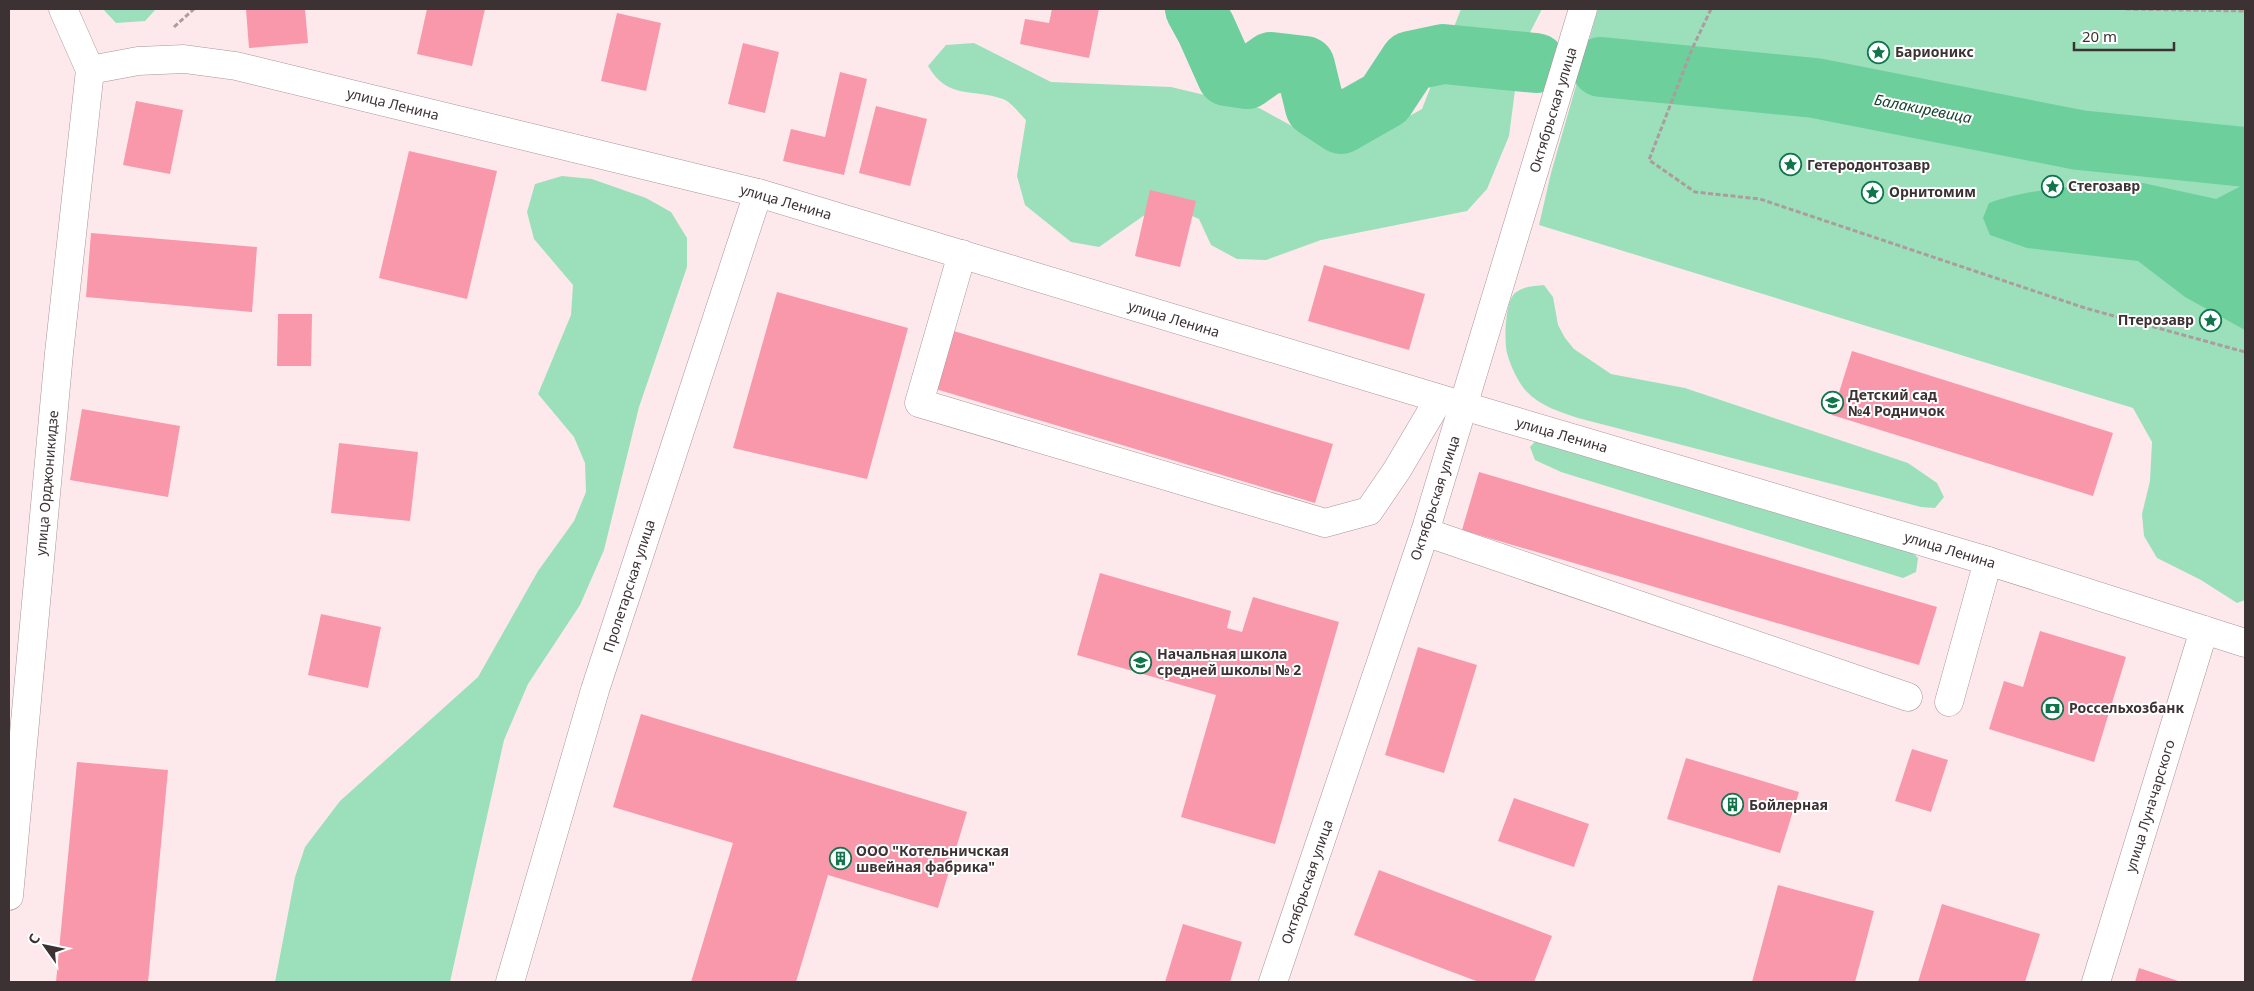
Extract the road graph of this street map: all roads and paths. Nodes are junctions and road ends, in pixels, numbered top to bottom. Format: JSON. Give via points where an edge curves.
{"nodes":[{"id":1,"x":63,"y":9,"type":"edge"},
{"id":2,"x":1583,"y":9,"type":"edge"},
{"id":3,"x":1711,"y":9,"type":"edge"},
{"id":4,"x":2126,"y":9,"type":"edge"},
{"id":5,"x":2245,"y":11,"type":"edge"},
{"id":6,"x":90,"y":70,"type":"junction"},
{"id":7,"x":758,"y":193,"type":"junction"},
{"id":8,"x":962,"y":254,"type":"junction"},
{"id":9,"x":2245,"y":352,"type":"edge"},
{"id":10,"x":1439,"y":398,"type":"junction"},
{"id":11,"x":1464,"y":406,"type":"junction"},
{"id":12,"x":1426,"y":532,"type":"junction"},
{"id":13,"x":1988,"y":561,"type":"junction"},
{"id":14,"x":2204,"y":630,"type":"junction"},
{"id":15,"x":2245,"y":643,"type":"edge"},
{"id":16,"x":1908,"y":696,"type":"dead end"},
{"id":17,"x":1949,"y":702,"type":"dead end"},
{"id":18,"x":9,"y":896,"type":"edge"},
{"id":19,"x":510,"y":982,"type":"edge"},
{"id":20,"x":1273,"y":982,"type":"edge"},
{"id":21,"x":2096,"y":982,"type":"edge"}],
"edges":[{"from":1,"to":6,"type":"street"},
{"from":2,"to":11,"type":"street","name":"Октябрьская улица"},
{"from":3,"to":9,"type":"path","via":[[1649,160],[1695,192],[1760,199],[2085,308]]},
{"from":4,"to":5,"type":"path"},
{"from":6,"to":7,"type":"street","name":"улица Ленина","via":[[138,61],[184,59],[236,66]]},
{"from":6,"to":18,"type":"street","name":"улица Орджоникидзе","via":[[58,353]]},
{"from":7,"to":8,"type":"street","name":"улица Ленина"},
{"from":7,"to":19,"type":"street","name":"Пролетарская улица","via":[[595,690]]},
{"from":8,"to":10,"type":"street","name":"улица Ленина"},
{"from":8,"to":10,"type":"street","via":[[919,403],[1325,523],[1369,511],[1398,470]]},
{"from":10,"to":11,"type":"street","name":"улица Ленина"},
{"from":11,"to":12,"type":"street","name":"Октябрьская улица"},
{"from":11,"to":13,"type":"street","name":"улица Ленина"},
{"from":12,"to":16,"type":"street"},
{"from":12,"to":20,"type":"street","name":"Октябрьская улица"},
{"from":13,"to":14,"type":"street","name":"улица Ленина"},
{"from":13,"to":17,"type":"street"},
{"from":14,"to":15,"type":"street","name":"улица Ленина"},
{"from":14,"to":21,"type":"street","name":"улица Луначарского"}]}
